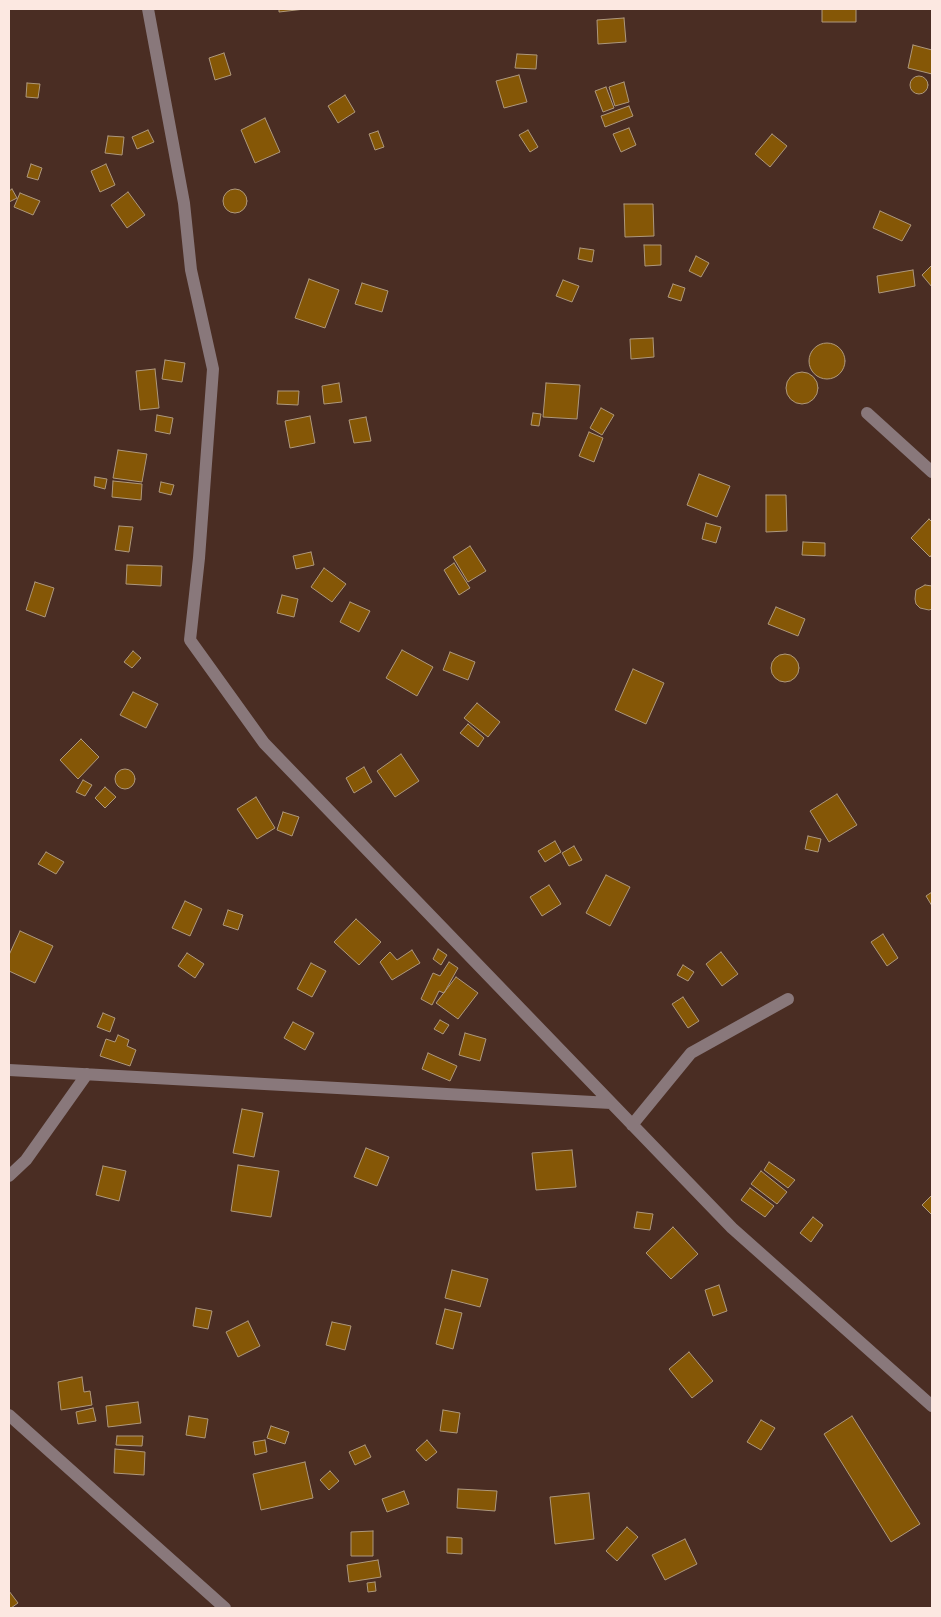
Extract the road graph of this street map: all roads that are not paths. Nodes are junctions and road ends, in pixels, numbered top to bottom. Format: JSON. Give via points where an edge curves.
{"nodes":[{"id":1,"x":148,"y":9,"type":"edge"},
{"id":2,"x":867,"y":413,"type":"dead end"},
{"id":3,"x":932,"y":472,"type":"edge"},
{"id":4,"x":788,"y":999,"type":"dead end"},
{"id":5,"x":9,"y":1070,"type":"edge"},
{"id":6,"x":87,"y":1074,"type":"junction"},
{"id":7,"x":610,"y":1103,"type":"junction"},
{"id":8,"x":632,"y":1125,"type":"junction"},
{"id":9,"x":9,"y":1176,"type":"edge"},
{"id":10,"x":932,"y":1406,"type":"edge"},
{"id":11,"x":9,"y":1415,"type":"edge"},
{"id":12,"x":225,"y":1608,"type":"edge"}],
"edges":[{"from":1,"to":7,"type":"street","via":[[184,203],[191,270],[212,369],[190,640],[264,743]]},
{"from":2,"to":3,"type":"street"},
{"from":4,"to":8,"type":"street","via":[[692,1053]]},
{"from":5,"to":6,"type":"street"},
{"from":6,"to":7,"type":"street"},
{"from":6,"to":9,"type":"street","via":[[26,1160]]},
{"from":7,"to":8,"type":"street"},
{"from":8,"to":10,"type":"street","via":[[732,1228]]},
{"from":11,"to":12,"type":"street"}]}
